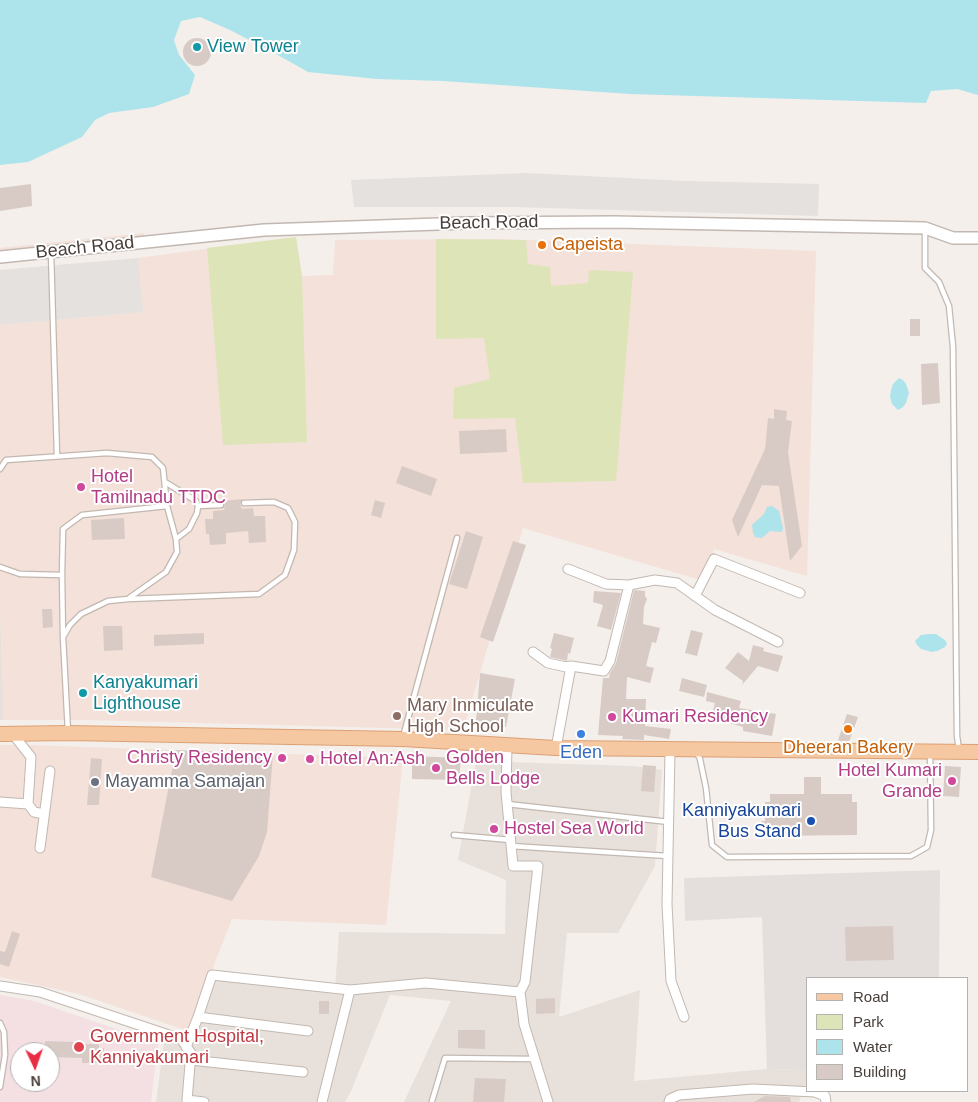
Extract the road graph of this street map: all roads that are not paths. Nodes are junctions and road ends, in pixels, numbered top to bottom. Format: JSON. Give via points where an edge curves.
{"nodes":[{"id":1,"x":925,"y":228,"type":"junction"},
{"id":2,"x":978,"y":238,"type":"edge"},
{"id":3,"x":51,"y":252,"type":"junction"},
{"id":4,"x":0,"y":257,"type":"edge"},
{"id":5,"x":57,"y":456,"type":"junction"},
{"id":6,"x":0,"y":469,"type":"edge"},
{"id":7,"x":164,"y":482,"type":"junction"},
{"id":8,"x":244,"y":504,"type":"dead end"},
{"id":9,"x":221,"y":505,"type":"dead end"},
{"id":10,"x":166,"y":506,"type":"junction"},
{"id":11,"x":198,"y":506,"type":"junction"},
{"id":12,"x":457,"y":538,"type":"dead end"},
{"id":13,"x":176,"y":539,"type":"junction"},
{"id":14,"x":0,"y":567,"type":"edge"},
{"id":15,"x":568,"y":569,"type":"dead end"},
{"id":16,"x":62,"y":575,"type":"junction"},
{"id":17,"x":629,"y":585,"type":"junction"},
{"id":18,"x":800,"y":594,"type":"dead end"},
{"id":19,"x":695,"y":596,"type":"junction"},
{"id":20,"x":128,"y":599,"type":"junction"},
{"id":21,"x":63,"y":637,"type":"junction"},
{"id":22,"x":778,"y":642,"type":"dead end"},
{"id":23,"x":533,"y":652,"type":"dead end"},
{"id":24,"x":571,"y":666,"type":"junction"},
{"id":25,"x":6,"y":733,"type":"edge"},
{"id":26,"x":68,"y":733,"type":"junction"},
{"id":27,"x":402,"y":740,"type":"junction"},
{"id":28,"x":507,"y":746,"type":"junction"},
{"id":29,"x":556,"y":748,"type":"junction"},
{"id":30,"x":695,"y":749,"type":"junction"},
{"id":31,"x":670,"y":750,"type":"junction"},
{"id":32,"x":930,"y":751,"type":"junction"},
{"id":33,"x":959,"y":751,"type":"junction"},
{"id":34,"x":978,"y":752,"type":"edge"},
{"id":35,"x":50,"y":771,"type":"dead end"},
{"id":36,"x":0,"y":802,"type":"edge"},
{"id":37,"x":28,"y":804,"type":"junction"},
{"id":38,"x":507,"y":804,"type":"junction"},
{"id":39,"x":44,"y":814,"type":"junction"},
{"id":40,"x":669,"y":822,"type":"junction"},
{"id":41,"x":454,"y":835,"type":"dead end"},
{"id":42,"x":511,"y":843,"type":"junction"},
{"id":43,"x":40,"y":848,"type":"dead end"},
{"id":44,"x":668,"y":856,"type":"junction"},
{"id":45,"x":0,"y":986,"type":"edge"},
{"id":46,"x":350,"y":990,"type":"junction"},
{"id":47,"x":520,"y":992,"type":"junction"},
{"id":48,"x":198,"y":1017,"type":"junction"},
{"id":49,"x":684,"y":1017,"type":"dead end"},
{"id":50,"x":0,"y":1023,"type":"edge"},
{"id":51,"x":308,"y":1031,"type":"dead end"},
{"id":52,"x":186,"y":1046,"type":"junction"},
{"id":53,"x":534,"y":1059,"type":"junction"},
{"id":54,"x":191,"y":1060,"type":"junction"},
{"id":55,"x":303,"y":1072,"type":"dead end"},
{"id":56,"x":0,"y":1087,"type":"edge"},
{"id":57,"x":806,"y":1092,"type":"edge"},
{"id":58,"x":815,"y":1092,"type":"edge"},
{"id":59,"x":432,"y":1101,"type":"edge"},
{"id":60,"x":204,"y":1102,"type":"edge"},
{"id":61,"x":322,"y":1102,"type":"edge"},
{"id":62,"x":548,"y":1102,"type":"edge"},
{"id":63,"x":669,"y":1102,"type":"edge"},
{"id":64,"x":826,"y":1102,"type":"edge"}],
"edges":[{"from":1,"to":2,"type":"street","name":"Beach Road","via":[[952,238]]},
{"from":1,"to":3,"type":"street","name":"Beach Road","via":[[614,222],[457,223],[264,230]]},
{"from":1,"to":33,"type":"lane","via":[[926,268],[940,282],[949,306],[953,347]]},
{"from":3,"to":4,"type":"street","name":"Beach Road"},
{"from":3,"to":5,"type":"lane"},
{"from":5,"to":6,"type":"lane","via":[[6,460]]},
{"from":5,"to":7,"type":"lane","via":[[108,453],[152,457],[163,468]]},
{"from":7,"to":10,"type":"lane"},
{"from":7,"to":11,"type":"lane","via":[[196,500]]},
{"from":8,"to":20,"type":"lane","via":[[274,502],[288,508],[295,522],[295,531],[294,550],[285,575],[259,594]]},
{"from":9,"to":11,"type":"lane"},
{"from":10,"to":13,"type":"lane"},
{"from":10,"to":16,"type":"lane","via":[[82,515],[63,529]]},
{"from":11,"to":13,"type":"lane","via":[[189,529]]},
{"from":12,"to":27,"type":"lane"},
{"from":13,"to":20,"type":"lane","via":[[177,552],[166,572]]},
{"from":14,"to":16,"type":"lane","via":[[20,574]]},
{"from":15,"to":17,"type":"street","via":[[606,584]]},
{"from":16,"to":21,"type":"lane"},
{"from":17,"to":19,"type":"street","via":[[655,580],[677,583]]},
{"from":17,"to":24,"type":"street","via":[[610,661],[604,671]]},
{"from":18,"to":19,"type":"street","via":[[714,559]]},
{"from":19,"to":22,"type":"street","via":[[715,610]]},
{"from":20,"to":21,"type":"lane","via":[[108,601],[81,614]]},
{"from":21,"to":26,"type":"lane"},
{"from":23,"to":24,"type":"street","via":[[548,663],[566,668]]},
{"from":24,"to":29,"type":"street"},
{"from":25,"to":26,"type":"main road"},
{"from":25,"to":37,"type":"street","via":[[31,758]]},
{"from":26,"to":27,"type":"main road"},
{"from":27,"to":28,"type":"main road"},
{"from":28,"to":29,"type":"main road"},
{"from":28,"to":38,"type":"street"},
{"from":29,"to":31,"type":"main road"},
{"from":30,"to":31,"type":"main road"},
{"from":30,"to":32,"type":"main road"},
{"from":30,"to":32,"type":"lane","via":[[706,788],[712,845],[727,856],[911,856],[927,847],[931,830]]},
{"from":31,"to":40,"type":"street"},
{"from":32,"to":33,"type":"main road"},
{"from":33,"to":34,"type":"main road"},
{"from":35,"to":39,"type":"street"},
{"from":36,"to":37,"type":"street"},
{"from":37,"to":39,"type":"street","via":[[34,812]]},
{"from":38,"to":40,"type":"lane"},
{"from":38,"to":42,"type":"street"},
{"from":39,"to":43,"type":"street"},
{"from":40,"to":44,"type":"street"},
{"from":41,"to":42,"type":"lane"},
{"from":42,"to":44,"type":"lane"},
{"from":42,"to":47,"type":"street","via":[[513,866],[538,866],[525,982]]},
{"from":44,"to":49,"type":"street","via":[[671,981]]},
{"from":45,"to":52,"type":"street","via":[[40,992],[181,1039]]},
{"from":46,"to":47,"type":"street","via":[[426,983]]},
{"from":46,"to":48,"type":"street","via":[[212,975]]},
{"from":46,"to":61,"type":"street"},
{"from":47,"to":53,"type":"street","via":[[524,1024]]},
{"from":48,"to":51,"type":"street"},
{"from":48,"to":52,"type":"street"},
{"from":50,"to":56,"type":"lane","via":[[4,1032],[5,1055]]},
{"from":52,"to":54,"type":"street"},
{"from":53,"to":59,"type":"lane","via":[[446,1058]]},
{"from":53,"to":62,"type":"street"},
{"from":54,"to":55,"type":"street"},
{"from":54,"to":60,"type":"street","via":[[188,1100]]},
{"from":57,"to":63,"type":"street","via":[[753,1089],[679,1096],[670,1098]]},
{"from":58,"to":64,"type":"street","via":[[825,1096]]}]}
